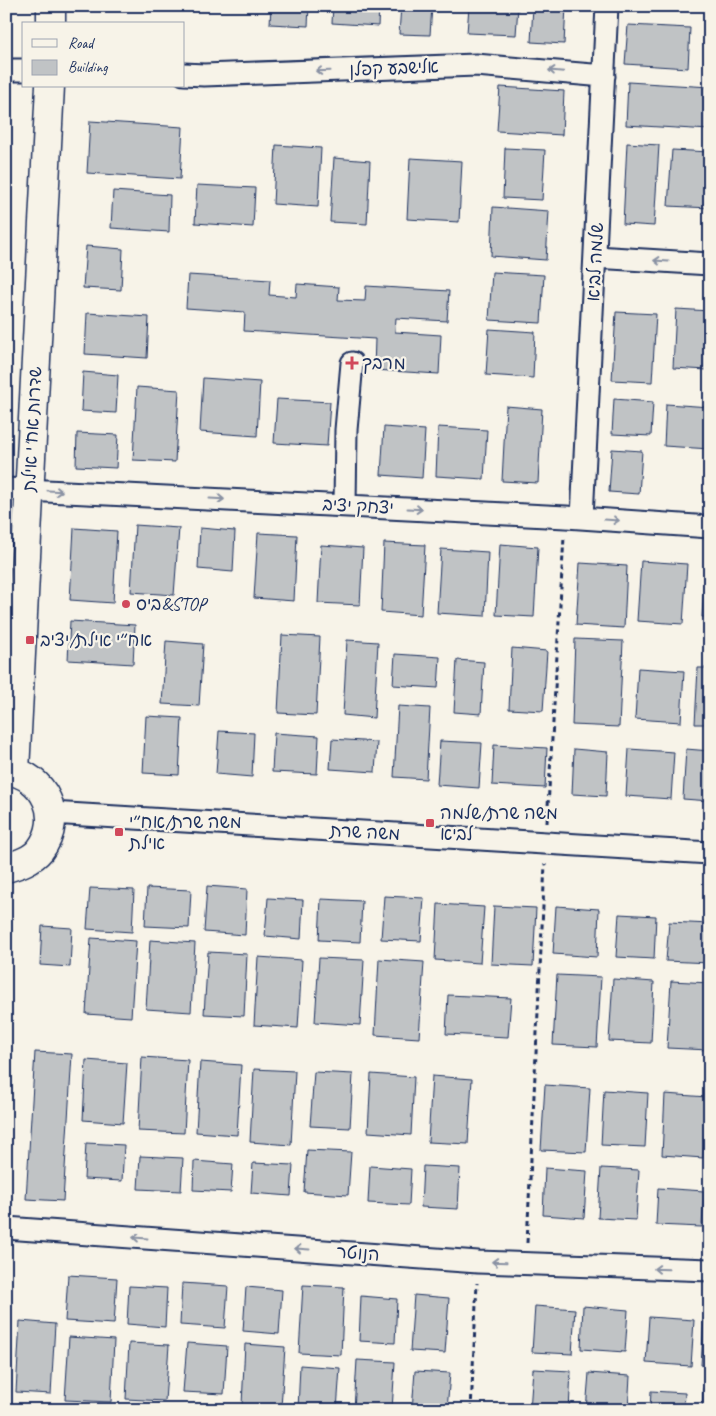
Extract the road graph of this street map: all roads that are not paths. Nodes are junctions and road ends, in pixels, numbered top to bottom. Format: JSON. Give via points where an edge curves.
{"nodes":[{"id":1,"x":51,"y":6,"type":"edge"},
{"id":2,"x":608,"y":6,"type":"edge"},
{"id":3,"x":51,"y":22,"type":"edge"},
{"id":4,"x":6,"y":70,"type":"edge"},
{"id":5,"x":22,"y":70,"type":"edge"},
{"id":6,"x":185,"y":74,"type":"edge"},
{"id":7,"x":604,"y":76,"type":"junction"},
{"id":8,"x":50,"y":88,"type":"edge"},
{"id":9,"x":595,"y":257,"type":"junction"},
{"id":10,"x":710,"y":264,"type":"edge"},
{"id":11,"x":352,"y":363,"type":"dead end"},
{"id":12,"x":18,"y":490,"type":"edge"},
{"id":13,"x":345,"y":505,"type":"junction"},
{"id":14,"x":574,"y":517,"type":"junction"},
{"id":15,"x":710,"y":527,"type":"edge"},
{"id":16,"x":10,"y":770,"type":"edge"},
{"id":17,"x":51,"y":813,"type":"junction"},
{"id":18,"x":710,"y":853,"type":"edge"},
{"id":19,"x":6,"y":868,"type":"edge"},
{"id":20,"x":6,"y":1228,"type":"edge"},
{"id":21,"x":710,"y":1270,"type":"edge"}],
"edges":[{"from":1,"to":3,"type":"main road"},
{"from":2,"to":7,"type":"street","name":"שלמה לביא"},
{"from":4,"to":5,"type":"street"},
{"from":7,"to":6,"type":"street","name":"אלישבע קפלן","one_way":true,"via":[[476,65]]},
{"from":7,"to":9,"type":"street","name":"שלמה לביא"},
{"from":8,"to":12,"type":"main road","name":"שדרות אח\"י אילת"},
{"from":10,"to":9,"type":"street","one_way":true},
{"from":9,"to":14,"type":"street","name":"שלמה לביא"},
{"from":11,"to":13,"type":"street","via":[[346,430]]},
{"from":12,"to":13,"type":"street","name":"יצחק יציב","one_way":true},
{"from":12,"to":16,"type":"main road","name":"שדרות אח\"י אילת"},
{"from":13,"to":14,"type":"street","name":"יצחק יציב","one_way":true},
{"from":14,"to":15,"type":"street","name":"יצחק יציב","one_way":true},
{"from":16,"to":17,"type":"main road","via":[[35,782],[43,791]]},
{"from":17,"to":18,"type":"street","name":"משה שרת"},
{"from":17,"to":19,"type":"main road","via":[[49,832],[40,850],[24,862]]},
{"from":21,"to":20,"type":"street","name":"הנוטר","one_way":true,"via":[[478,1262]]}]}
